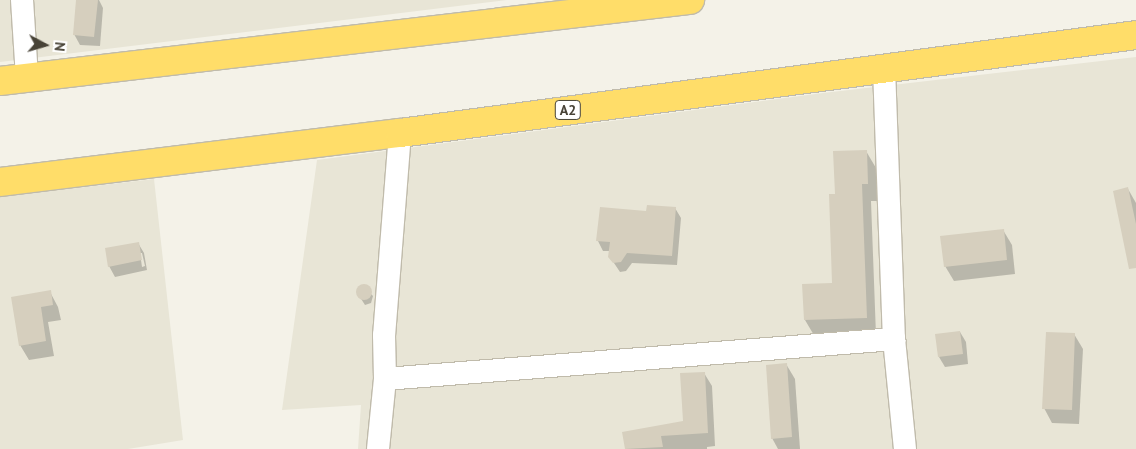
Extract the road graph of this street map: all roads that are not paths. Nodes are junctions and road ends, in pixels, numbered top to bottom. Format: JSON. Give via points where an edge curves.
{"nodes":[{"id":1,"x":22,"y":0,"type":"edge"},
{"id":2,"x":690,"y":0,"type":"edge"},
{"id":3,"x":614,"y":5,"type":"edge"},
{"id":4,"x":1136,"y":35,"type":"edge"},
{"id":5,"x":884,"y":68,"type":"junction"},
{"id":6,"x":27,"y":77,"type":"junction"},
{"id":7,"x":0,"y":80,"type":"edge"},
{"id":8,"x":400,"y":133,"type":"junction"},
{"id":9,"x":0,"y":182,"type":"edge"},
{"id":10,"x":894,"y":339,"type":"junction"},
{"id":11,"x":384,"y":378,"type":"junction"},
{"id":12,"x":378,"y":449,"type":"edge"},
{"id":13,"x":905,"y":449,"type":"edge"}],
"edges":[{"from":1,"to":6,"type":"street"},
{"from":2,"to":3,"type":"highway"},
{"from":3,"to":6,"type":"highway"},
{"from":4,"to":5,"type":"highway","number":"A2"},
{"from":5,"to":8,"type":"highway","number":"A2"},
{"from":5,"to":10,"type":"street"},
{"from":6,"to":7,"type":"highway"},
{"from":8,"to":9,"type":"highway","number":"A2"},
{"from":8,"to":11,"type":"street","via":[[384,335]]},
{"from":10,"to":11,"type":"street"},
{"from":10,"to":13,"type":"street"},
{"from":11,"to":12,"type":"street"}]}
